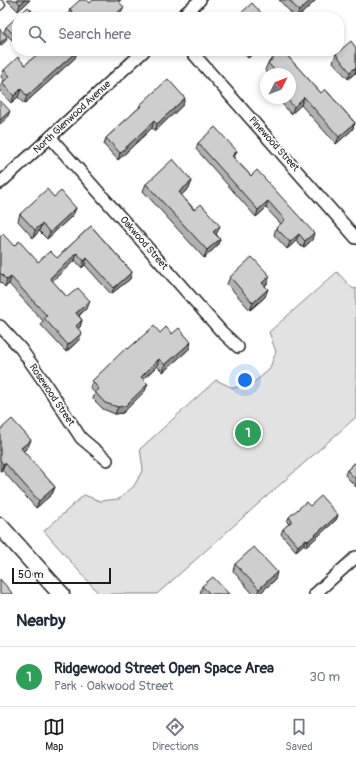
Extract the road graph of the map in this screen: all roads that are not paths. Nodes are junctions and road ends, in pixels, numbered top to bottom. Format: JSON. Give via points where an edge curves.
{"nodes":[{"id":1,"x":200,"y":0,"type":"edge"},
{"id":2,"x":0,"y":3,"type":"edge"},
{"id":3,"x":0,"y":7,"type":"edge"},
{"id":4,"x":187,"y":12,"type":"edge"},
{"id":5,"x":139,"y":56,"type":"edge"},
{"id":6,"x":194,"y":56,"type":"edge"},
{"id":7,"x":50,"y":137,"type":"junction"},
{"id":8,"x":0,"y":183,"type":"edge"},
{"id":9,"x":356,"y":238,"type":"edge"},
{"id":10,"x":0,"y":326,"type":"edge"},
{"id":11,"x":238,"y":348,"type":"dead end"},
{"id":12,"x":107,"y":460,"type":"dead end"},
{"id":13,"x":0,"y":526,"type":"edge"},
{"id":14,"x":356,"y":557,"type":"edge"},
{"id":15,"x":60,"y":594,"type":"edge"},
{"id":16,"x":315,"y":594,"type":"edge"}],
"edges":[{"from":1,"to":4,"type":"street"},
{"from":2,"to":3,"type":"lane"},
{"from":5,"to":7,"type":"street","name":"North Glenwood Avenue"},
{"from":6,"to":9,"type":"street","name":"Pinewood Street"},
{"from":7,"to":8,"type":"street","name":"North Glenwood Avenue"},
{"from":7,"to":11,"type":"street","name":"Oakwood Street"},
{"from":10,"to":12,"type":"street","name":"Rosewood Street","via":[[25,354],[81,438]]},
{"from":13,"to":15,"type":"main road"},
{"from":14,"to":16,"type":"street"}]}
